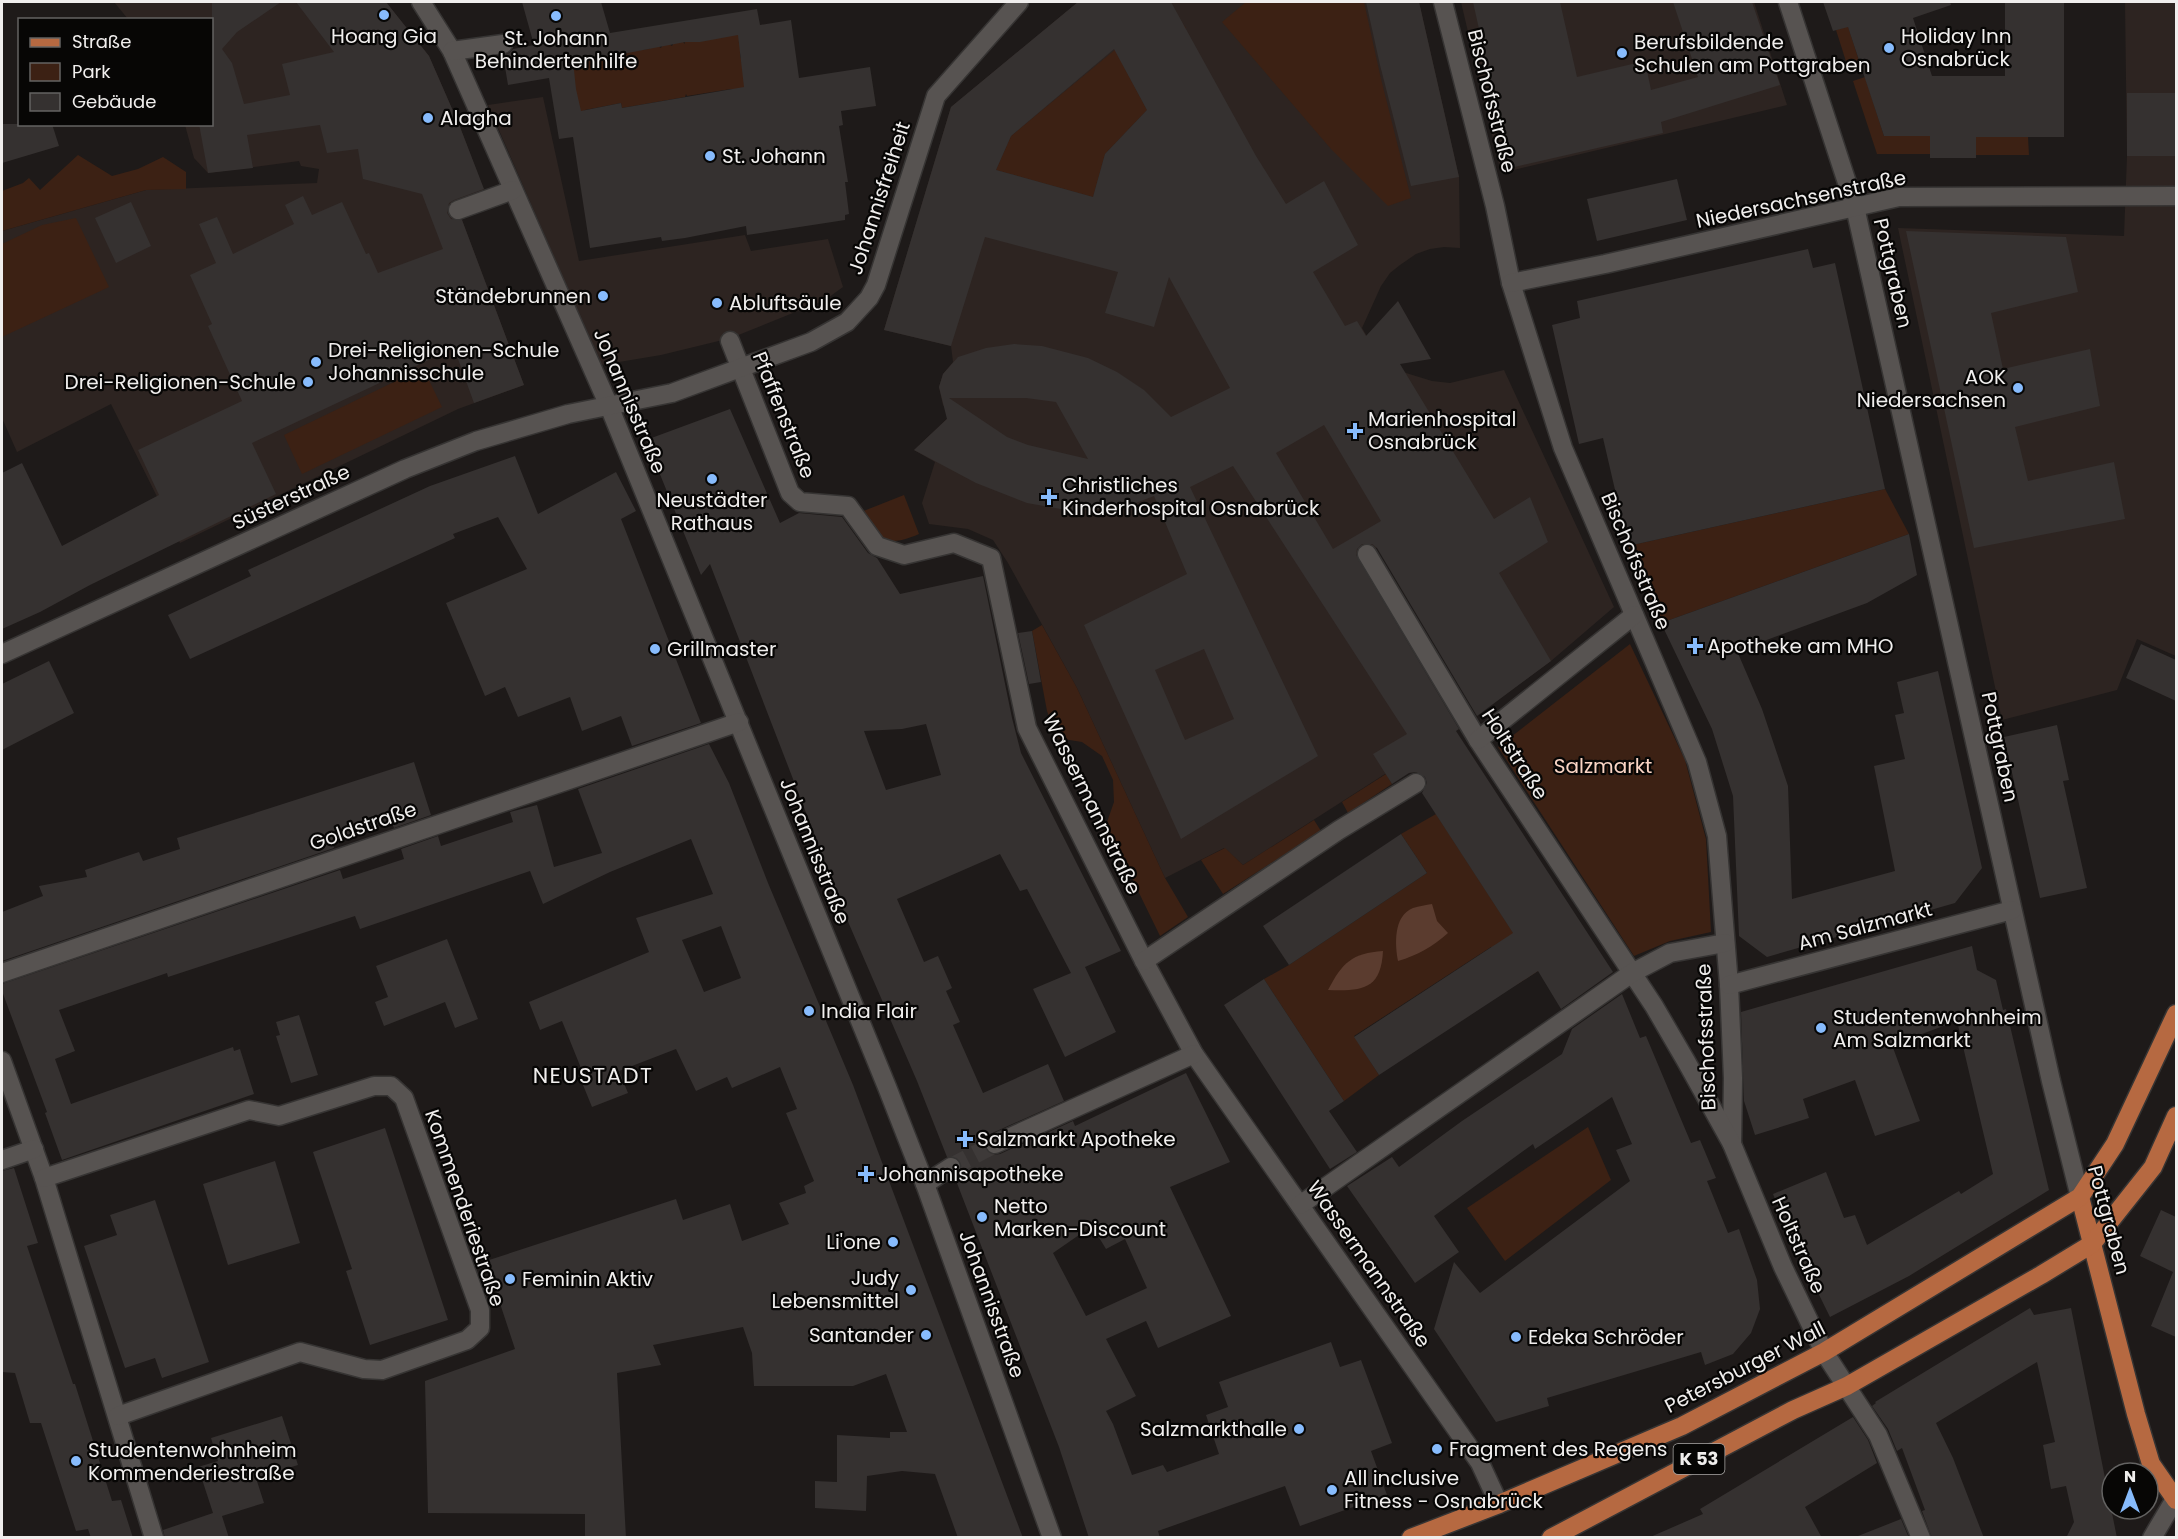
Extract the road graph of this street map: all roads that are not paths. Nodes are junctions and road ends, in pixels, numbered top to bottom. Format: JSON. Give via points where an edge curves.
{"nodes":[{"id":1,"x":421,"y":2,"type":"edge"},
{"id":2,"x":1018,"y":2,"type":"edge"},
{"id":3,"x":1443,"y":2,"type":"edge"},
{"id":4,"x":1788,"y":2,"type":"edge"},
{"id":5,"x":502,"y":44,"type":"dead end"},
{"id":6,"x":452,"y":51,"type":"junction"},
{"id":7,"x":513,"y":190,"type":"junction"},
{"id":8,"x":2176,"y":196,"type":"edge"},
{"id":9,"x":1855,"y":207,"type":"junction"},
{"id":10,"x":458,"y":210,"type":"dead end"},
{"id":11,"x":1511,"y":283,"type":"junction"},
{"id":12,"x":730,"y":341,"type":"dead end"},
{"id":13,"x":740,"y":369,"type":"junction"},
{"id":14,"x":609,"y":406,"type":"junction"},
{"id":15,"x":1367,"y":554,"type":"dead end"},
{"id":16,"x":991,"y":558,"type":"joint"},
{"id":17,"x":1634,"y":615,"type":"junction"},
{"id":18,"x":2,"y":654,"type":"edge"},
{"id":19,"x":739,"y":722,"type":"junction"},
{"id":20,"x":1478,"y":740,"type":"junction"},
{"id":21,"x":1416,"y":783,"type":"dead end"},
{"id":22,"x":2012,"y":910,"type":"junction"},
{"id":23,"x":1725,"y":943,"type":"junction"},
{"id":24,"x":1144,"y":961,"type":"junction"},
{"id":25,"x":2,"y":973,"type":"edge"},
{"id":26,"x":1632,"y":973,"type":"junction"},
{"id":27,"x":1729,"y":985,"type":"junction"},
{"id":28,"x":2176,"y":1014,"type":"edge"},
{"id":29,"x":1194,"y":1054,"type":"junction"},
{"id":30,"x":2,"y":1060,"type":"edge"},
{"id":31,"x":2176,"y":1116,"type":"edge"},
{"id":32,"x":995,"y":1144,"type":"tunnel mouth"},
{"id":33,"x":1732,"y":1144,"type":"junction"},
{"id":34,"x":34,"y":1149,"type":"junction"},
{"id":35,"x":2,"y":1160,"type":"edge"},
{"id":36,"x":951,"y":1167,"type":"tunnel mouth"},
{"id":37,"x":44,"y":1178,"type":"junction"},
{"id":38,"x":925,"y":1184,"type":"junction"},
{"id":39,"x":2080,"y":1197,"type":"junction"},
{"id":40,"x":1300,"y":1205,"type":"junction"},
{"id":41,"x":2092,"y":1244,"type":"junction"},
{"id":42,"x":1824,"y":1353,"type":"junction"},
{"id":43,"x":1847,"y":1386,"type":"junction"},
{"id":44,"x":118,"y":1416,"type":"junction"},
{"id":45,"x":2176,"y":1499,"type":"edge"},
{"id":46,"x":1499,"y":1504,"type":"junction"},
{"id":47,"x":154,"y":1538,"type":"edge"},
{"id":48,"x":1052,"y":1538,"type":"edge"},
{"id":49,"x":1411,"y":1538,"type":"edge"},
{"id":50,"x":1551,"y":1538,"type":"edge"},
{"id":51,"x":1921,"y":1538,"type":"edge"},
{"id":52,"x":2152,"y":1538,"type":"edge"}],
"edges":[{"from":1,"to":6,"type":"street","name":"Johannisstraße"},
{"from":2,"to":13,"type":"street","name":"Johannisfreiheit","via":[[936,96],[880,273],[860,310],[839,328],[811,342]]},
{"from":3,"to":11,"type":"street","name":"Bischofsstraße"},
{"from":4,"to":9,"type":"street","name":"Pottgraben"},
{"from":5,"to":6,"type":"street"},
{"from":6,"to":7,"type":"street","name":"Johannisstraße"},
{"from":7,"to":10,"type":"street"},
{"from":7,"to":14,"type":"street","name":"Johannisstraße"},
{"from":8,"to":9,"type":"street","name":"Niedersachsenstraße","via":[[1899,197]]},
{"from":9,"to":11,"type":"street","name":"Niedersachsenstraße"},
{"from":9,"to":22,"type":"street","name":"Pottgraben"},
{"from":11,"to":17,"type":"street","name":"Bischofsstraße","via":[[1563,448]]},
{"from":12,"to":13,"type":"street","name":"Pfaffenstraße"},
{"from":13,"to":14,"type":"street","name":"Johannisfreiheit","via":[[672,393]]},
{"from":13,"to":16,"type":"street","name":"Pfaffenstraße","via":[[790,493],[800,502],[848,506],[877,546],[904,555],[954,543]]},
{"from":14,"to":18,"type":"street","name":"Süsterstraße","via":[[476,441],[405,469]]},
{"from":14,"to":19,"type":"street","name":"Johannisstraße"},
{"from":15,"to":20,"type":"street","name":"Holtstraße"},
{"from":16,"to":24,"type":"street","name":"Wassermannstraße","via":[[1027,728]]},
{"from":17,"to":20,"type":"street"},
{"from":17,"to":23,"type":"street","name":"Bischofsstraße","via":[[1697,762],[1717,836]]},
{"from":19,"to":25,"type":"street","name":"Goldstraße"},
{"from":19,"to":38,"type":"street","name":"Johannisstraße"},
{"from":20,"to":26,"type":"street","name":"Holtstraße"},
{"from":21,"to":24,"type":"street"},
{"from":22,"to":27,"type":"street","name":"Am Salzmarkt"},
{"from":22,"to":39,"type":"street","name":"Pottgraben"},
{"from":23,"to":26,"type":"street","via":[[1670,953]]},
{"from":23,"to":27,"type":"street","name":"Bischofsstraße"},
{"from":24,"to":29,"type":"street","name":"Wassermannstraße"},
{"from":26,"to":33,"type":"street","name":"Holtstraße"},
{"from":26,"to":40,"type":"street"},
{"from":27,"to":33,"type":"street","name":"Bischofsstraße"},
{"from":28,"to":39,"type":"main road","via":[[2115,1144]]},
{"from":29,"to":32,"type":"street"},
{"from":29,"to":40,"type":"street","name":"Wassermannstraße"},
{"from":30,"to":34,"type":"street"},
{"from":31,"to":41,"type":"main road","via":[[2153,1167]]},
{"from":33,"to":42,"type":"street","name":"Holtstraße","via":[[1783,1268]]},
{"from":34,"to":35,"type":"street"},
{"from":34,"to":37,"type":"street"},
{"from":36,"to":38,"type":"street"},
{"from":37,"to":44,"type":"street"},
{"from":37,"to":44,"type":"street","name":"Kommenderiestraße","via":[[249,1110],[279,1116],[374,1086],[391,1086],[404,1098],[480,1310],[480,1328],[467,1340],[382,1370],[364,1370],[300,1352]]},
{"from":38,"to":48,"type":"street","name":"Johannisstraße"},
{"from":39,"to":41,"type":"main road","name":"Pottgraben"},
{"from":39,"to":42,"type":"main road","name":"Petersburger Wall","number":"K 53"},
{"from":40,"to":46,"type":"street","name":"Wassermannstraße","via":[[1480,1463]]},
{"from":41,"to":43,"type":"main road","number":"K 53"},
{"from":41,"to":45,"type":"main road","name":"Pottgraben","via":[[2151,1464]]},
{"from":42,"to":43,"type":"street","name":"Holtstraße"},
{"from":42,"to":46,"type":"main road","name":"Petersburger Wall","number":"K 53","via":[[1682,1426]]},
{"from":43,"to":50,"type":"main road","number":"K 53","via":[[1793,1410]]},
{"from":43,"to":51,"type":"street","name":"Holtstraße","via":[[1878,1435]]},
{"from":44,"to":47,"type":"street"},
{"from":45,"to":52,"type":"street"},
{"from":46,"to":49,"type":"main road","name":"Petersburger Wall","number":"K 53"}]}
